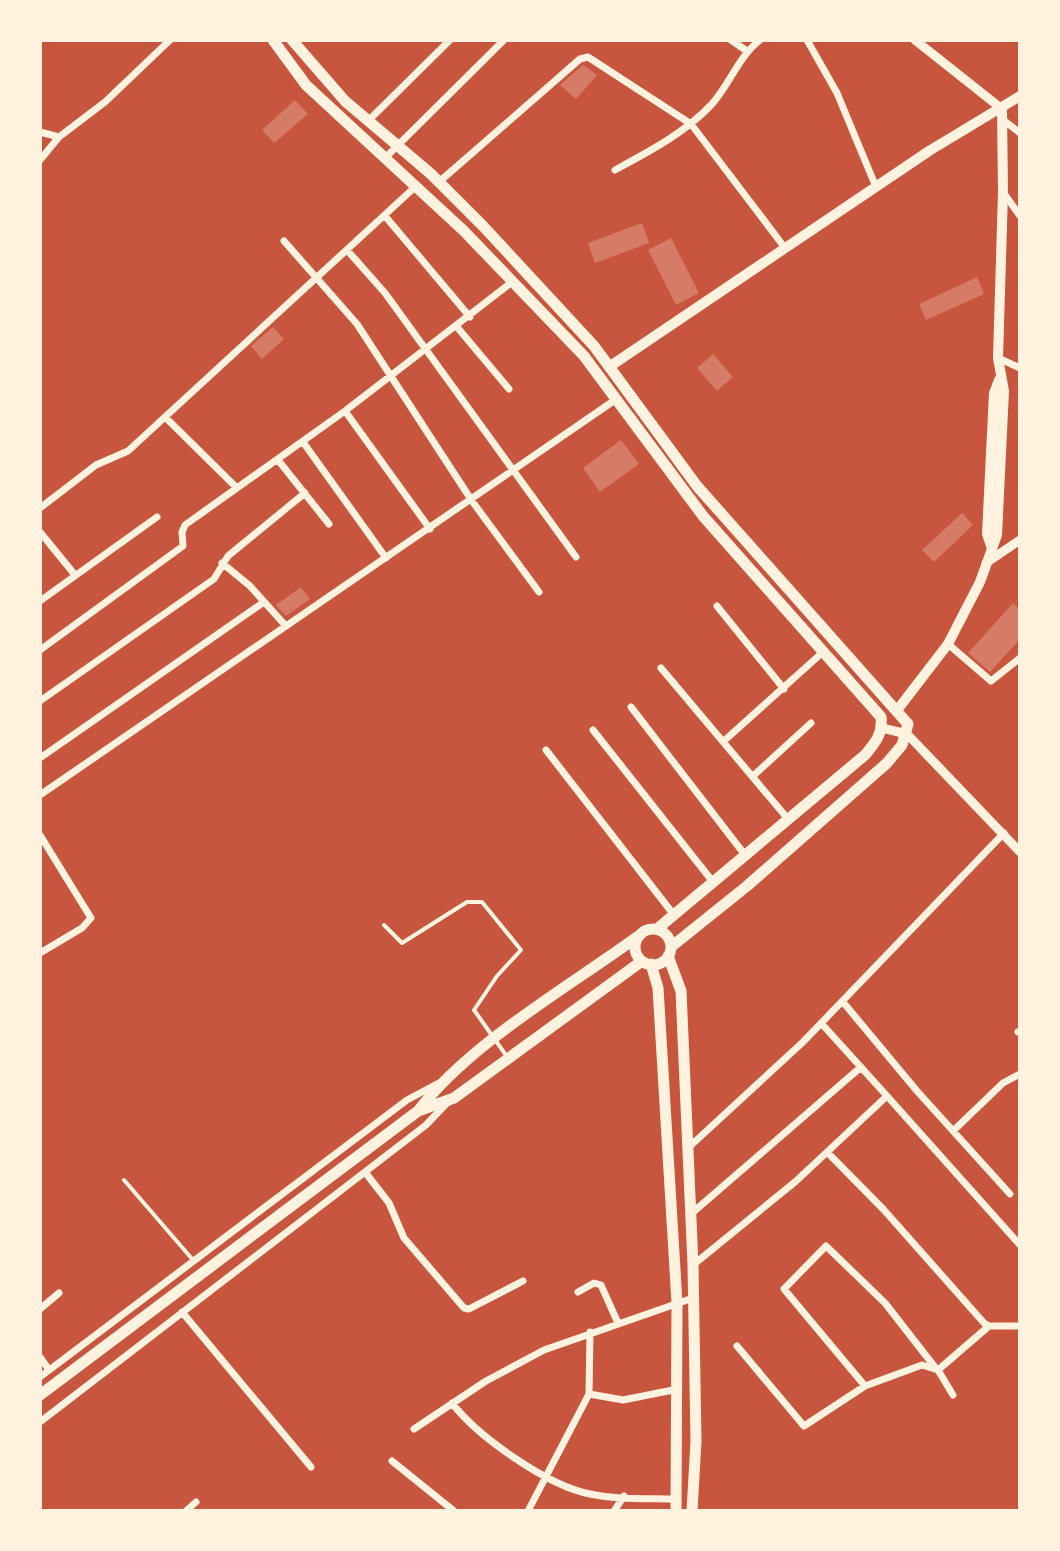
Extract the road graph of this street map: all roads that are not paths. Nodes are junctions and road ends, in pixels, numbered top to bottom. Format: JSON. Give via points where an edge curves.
{"nodes":[{"id":1,"x":273,"y":40,"type":"edge"},
{"id":2,"x":292,"y":40,"type":"edge"},
{"id":3,"x":450,"y":40,"type":"edge"},
{"id":4,"x":504,"y":40,"type":"edge"},
{"id":5,"x":731,"y":40,"type":"edge"},
{"id":6,"x":760,"y":40,"type":"edge"},
{"id":7,"x":807,"y":40,"type":"edge"},
{"id":8,"x":915,"y":40,"type":"edge"},
{"id":9,"x":165,"y":42,"type":"edge"},
{"id":10,"x":747,"y":51,"type":"junction"},
{"id":11,"x":1020,"y":96,"type":"edge"},
{"id":12,"x":1002,"y":114,"type":"junction"},
{"id":13,"x":368,"y":121,"type":"junction"},
{"id":14,"x":691,"y":124,"type":"junction"},
{"id":15,"x":40,"y":132,"type":"edge"},
{"id":16,"x":1020,"y":133,"type":"edge"},
{"id":17,"x":59,"y":137,"type":"junction"},
{"id":18,"x":397,"y":145,"type":"junction"},
{"id":19,"x":384,"y":159,"type":"junction"},
{"id":20,"x":40,"y":160,"type":"edge"},
{"id":21,"x":615,"y":170,"type":"dead end"},
{"id":22,"x":439,"y":182,"type":"junction"},
{"id":23,"x":415,"y":187,"type":"junction"},
{"id":24,"x":876,"y":187,"type":"junction"},
{"id":25,"x":1003,"y":192,"type":"junction"},
{"id":26,"x":385,"y":216,"type":"junction"},
{"id":27,"x":1020,"y":216,"type":"edge"},
{"id":28,"x":284,"y":241,"type":"dead end"},
{"id":29,"x":785,"y":248,"type":"junction"},
{"id":30,"x":347,"y":250,"type":"junction"},
{"id":31,"x":316,"y":278,"type":"junction"},
{"id":32,"x":512,"y":282,"type":"junction"},
{"id":33,"x":470,"y":317,"type":"junction"},
{"id":34,"x":457,"y":327,"type":"junction"},
{"id":35,"x":425,"y":351,"type":"junction"},
{"id":36,"x":998,"y":358,"type":"junction"},
{"id":37,"x":609,"y":367,"type":"junction"},
{"id":38,"x":1020,"y":368,"type":"edge"},
{"id":39,"x":390,"y":378,"type":"junction"},
{"id":40,"x":509,"y":389,"type":"dead end"},
{"id":41,"x":615,"y":400,"type":"junction"},
{"id":42,"x":345,"y":411,"type":"junction"},
{"id":43,"x":165,"y":417,"type":"junction"},
{"id":44,"x":303,"y":442,"type":"junction"},
{"id":45,"x":278,"y":460,"type":"junction"},
{"id":46,"x":513,"y":472,"type":"junction"},
{"id":47,"x":237,"y":488,"type":"junction"},
{"id":48,"x":305,"y":493,"type":"junction"},
{"id":49,"x":472,"y":501,"type":"junction"},
{"id":50,"x":40,"y":508,"type":"edge"},
{"id":51,"x":157,"y":517,"type":"dead end"},
{"id":52,"x":329,"y":524,"type":"dead end"},
{"id":53,"x":430,"y":529,"type":"junction"},
{"id":54,"x":40,"y":532,"type":"edge"},
{"id":55,"x":1020,"y":540,"type":"edge"},
{"id":56,"x":576,"y":557,"type":"dead end"},
{"id":57,"x":386,"y":558,"type":"junction"},
{"id":58,"x":222,"y":563,"type":"junction"},
{"id":59,"x":986,"y":563,"type":"junction"},
{"id":60,"x":75,"y":575,"type":"junction"},
{"id":61,"x":539,"y":592,"type":"dead end"},
{"id":62,"x":40,"y":601,"type":"edge"},
{"id":63,"x":264,"y":602,"type":"junction"},
{"id":64,"x":717,"y":606,"type":"dead end"},
{"id":65,"x":285,"y":625,"type":"junction"},
{"id":66,"x":948,"y":644,"type":"junction"},
{"id":67,"x":40,"y":650,"type":"edge"},
{"id":68,"x":823,"y":652,"type":"junction"},
{"id":69,"x":1020,"y":658,"type":"edge"},
{"id":70,"x":661,"y":668,"type":"dead end"},
{"id":71,"x":784,"y":689,"type":"junction"},
{"id":72,"x":40,"y":701,"type":"edge"},
{"id":73,"x":631,"y":707,"type":"dead end"},
{"id":74,"x":898,"y":709,"type":"junction"},
{"id":75,"x":882,"y":722,"type":"junction"},
{"id":76,"x":811,"y":723,"type":"dead end"},
{"id":77,"x":593,"y":730,"type":"dead end"},
{"id":78,"x":907,"y":734,"type":"junction"},
{"id":79,"x":725,"y":740,"type":"junction"},
{"id":80,"x":546,"y":750,"type":"dead end"},
{"id":81,"x":40,"y":758,"type":"edge"},
{"id":82,"x":753,"y":776,"type":"junction"},
{"id":83,"x":40,"y":795,"type":"edge"},
{"id":84,"x":788,"y":819,"type":"junction"},
{"id":85,"x":1004,"y":833,"type":"junction"},
{"id":86,"x":40,"y":835,"type":"edge"},
{"id":87,"x":1020,"y":852,"type":"edge"},
{"id":88,"x":745,"y":855,"type":"junction"},
{"id":89,"x":713,"y":882,"type":"junction"},
{"id":90,"x":674,"y":915,"type":"junction"},
{"id":91,"x":384,"y":925,"type":"dead end"},
{"id":92,"x":657,"y":929,"type":"junction"},
{"id":93,"x":637,"y":937,"type":"junction"},
{"id":94,"x":670,"y":952,"type":"junction"},
{"id":95,"x":40,"y":953,"type":"edge"},
{"id":96,"x":646,"y":962,"type":"junction"},
{"id":97,"x":843,"y":1002,"type":"junction"},
{"id":98,"x":821,"y":1023,"type":"junction"},
{"id":99,"x":494,"y":1040,"type":"junction"},
{"id":100,"x":508,"y":1058,"type":"junction"},
{"id":101,"x":861,"y":1067,"type":"junction"},
{"id":102,"x":1020,"y":1074,"type":"edge"},
{"id":103,"x":439,"y":1084,"type":"junction"},
{"id":104,"x":887,"y":1096,"type":"junction"},
{"id":105,"x":448,"y":1102,"type":"junction"},
{"id":106,"x":415,"y":1113,"type":"junction"},
{"id":107,"x":953,"y":1131,"type":"junction"},
{"id":108,"x":685,"y":1136,"type":"junction"},
{"id":109,"x":667,"y":1139,"type":"junction"},
{"id":110,"x":685,"y":1150,"type":"junction"},
{"id":111,"x":828,"y":1153,"type":"junction"},
{"id":112,"x":365,"y":1172,"type":"junction"},
{"id":113,"x":124,"y":1180,"type":"dead end"},
{"id":114,"x":1010,"y":1194,"type":"dead end"},
{"id":115,"x":690,"y":1214,"type":"junction"},
{"id":116,"x":1020,"y":1245,"type":"edge"},
{"id":117,"x":193,"y":1260,"type":"junction"},
{"id":118,"x":693,"y":1265,"type":"junction"},
{"id":119,"x":523,"y":1281,"type":"dead end"},
{"id":120,"x":578,"y":1292,"type":"dead end"},
{"id":121,"x":59,"y":1293,"type":"dead end"},
{"id":122,"x":693,"y":1298,"type":"junction"},
{"id":123,"x":677,"y":1303,"type":"junction"},
{"id":124,"x":40,"y":1309,"type":"edge"},
{"id":125,"x":182,"y":1312,"type":"junction"},
{"id":126,"x":618,"y":1323,"type":"junction"},
{"id":127,"x":989,"y":1326,"type":"junction"},
{"id":128,"x":1020,"y":1326,"type":"edge"},
{"id":129,"x":590,"y":1332,"type":"junction"},
{"id":130,"x":737,"y":1346,"type":"dead end"},
{"id":131,"x":40,"y":1357,"type":"edge"},
{"id":132,"x":936,"y":1368,"type":"junction"},
{"id":133,"x":49,"y":1370,"type":"junction"},
{"id":134,"x":40,"y":1377,"type":"edge"},
{"id":135,"x":865,"y":1386,"type":"junction"},
{"id":136,"x":678,"y":1389,"type":"junction"},
{"id":137,"x":589,"y":1394,"type":"junction"},
{"id":138,"x":40,"y":1395,"type":"edge"},
{"id":139,"x":953,"y":1395,"type":"dead end"},
{"id":140,"x":452,"y":1403,"type":"junction"},
{"id":141,"x":40,"y":1422,"type":"edge"},
{"id":142,"x":414,"y":1429,"type":"dead end"},
{"id":143,"x":392,"y":1461,"type":"dead end"},
{"id":144,"x":311,"y":1467,"type":"dead end"},
{"id":145,"x":549,"y":1477,"type":"junction"},
{"id":146,"x":624,"y":1496,"type":"junction"},
{"id":147,"x":196,"y":1502,"type":"dead end"},
{"id":148,"x":677,"y":1505,"type":"edge"},
{"id":149,"x":186,"y":1511,"type":"edge"},
{"id":150,"x":454,"y":1511,"type":"edge"},
{"id":151,"x":528,"y":1511,"type":"edge"},
{"id":152,"x":614,"y":1511,"type":"edge"},
{"id":153,"x":692,"y":1511,"type":"edge"}],
"edges":[{"from":1,"to":19,"type":"main road","via":[[306,85]]},
{"from":2,"to":13,"type":"main road"},
{"from":3,"to":13,"type":"street"},
{"from":4,"to":18,"type":"street"},
{"from":5,"to":10,"type":"street"},
{"from":6,"to":10,"type":"street"},
{"from":7,"to":24,"type":"street","via":[[842,104]]},
{"from":8,"to":12,"type":"street"},
{"from":9,"to":17,"type":"street","via":[[105,102]]},
{"from":10,"to":14,"type":"street","via":[[721,92]]},
{"from":11,"to":12,"type":"main road"},
{"from":12,"to":16,"type":"street"},
{"from":12,"to":24,"type":"main road","via":[[929,151]]},
{"from":12,"to":25,"type":"main road"},
{"from":13,"to":18,"type":"main road"},
{"from":14,"to":21,"type":"street"},
{"from":14,"to":22,"type":"street","via":[[588,57]]},
{"from":14,"to":29,"type":"street"},
{"from":15,"to":17,"type":"street"},
{"from":17,"to":20,"type":"street"},
{"from":18,"to":19,"type":"street"},
{"from":18,"to":22,"type":"main road"},
{"from":19,"to":23,"type":"main road"},
{"from":22,"to":37,"type":"main road"},
{"from":23,"to":26,"type":"street"},
{"from":23,"to":32,"type":"main road"},
{"from":24,"to":29,"type":"main road"},
{"from":25,"to":27,"type":"street"},
{"from":25,"to":36,"type":"main road"},
{"from":26,"to":30,"type":"street"},
{"from":26,"to":33,"type":"street"},
{"from":28,"to":31,"type":"street"},
{"from":29,"to":37,"type":"main road"},
{"from":30,"to":31,"type":"street"},
{"from":30,"to":35,"type":"street"},
{"from":31,"to":39,"type":"street","via":[[357,324]]},
{"from":31,"to":43,"type":"street"},
{"from":32,"to":33,"type":"street"},
{"from":32,"to":41,"type":"main road","via":[[584,356]]},
{"from":33,"to":34,"type":"street"},
{"from":34,"to":35,"type":"street"},
{"from":34,"to":40,"type":"street"},
{"from":35,"to":39,"type":"street"},
{"from":35,"to":46,"type":"street"},
{"from":36,"to":38,"type":"street"},
{"from":36,"to":59,"type":"main road"},
{"from":37,"to":74,"type":"main road","via":[[697,486]]},
{"from":39,"to":42,"type":"street"},
{"from":39,"to":49,"type":"street"},
{"from":41,"to":46,"type":"street"},
{"from":41,"to":68,"type":"main road","via":[[703,516]]},
{"from":42,"to":44,"type":"street"},
{"from":42,"to":53,"type":"street"},
{"from":43,"to":47,"type":"street"},
{"from":43,"to":50,"type":"street","via":[[128,451],[96,465]]},
{"from":44,"to":45,"type":"street"},
{"from":44,"to":57,"type":"street"},
{"from":45,"to":47,"type":"street"},
{"from":45,"to":48,"type":"street"},
{"from":46,"to":49,"type":"street"},
{"from":46,"to":56,"type":"street"},
{"from":47,"to":67,"type":"street","via":[[185,525],[183,546]]},
{"from":48,"to":52,"type":"street"},
{"from":48,"to":58,"type":"street"},
{"from":49,"to":53,"type":"street"},
{"from":49,"to":61,"type":"street"},
{"from":51,"to":60,"type":"street"},
{"from":53,"to":57,"type":"street"},
{"from":54,"to":60,"type":"street"},
{"from":55,"to":59,"type":"street"},
{"from":57,"to":65,"type":"street"},
{"from":58,"to":63,"type":"street"},
{"from":58,"to":72,"type":"street","via":[[214,579],[184,603]]},
{"from":59,"to":66,"type":"main road"},
{"from":60,"to":62,"type":"street"},
{"from":63,"to":65,"type":"street"},
{"from":63,"to":81,"type":"street"},
{"from":64,"to":71,"type":"street"},
{"from":65,"to":83,"type":"street"},
{"from":66,"to":69,"type":"street","via":[[991,681]]},
{"from":66,"to":74,"type":"main road"},
{"from":68,"to":71,"type":"street"},
{"from":68,"to":75,"type":"main road"},
{"from":70,"to":79,"type":"street"},
{"from":71,"to":79,"type":"street"},
{"from":73,"to":88,"type":"street"},
{"from":74,"to":75,"type":"street"},
{"from":74,"to":78,"type":"main road","via":[[908,724]]},
{"from":75,"to":78,"type":"street"},
{"from":75,"to":84,"type":"main road","via":[[865,755]]},
{"from":76,"to":82,"type":"street"},
{"from":77,"to":89,"type":"street"},
{"from":78,"to":85,"type":"street"},
{"from":78,"to":94,"type":"main road","via":[[887,763]]},
{"from":79,"to":82,"type":"street"},
{"from":80,"to":90,"type":"street"},
{"from":82,"to":84,"type":"street"},
{"from":84,"to":88,"type":"main road"},
{"from":85,"to":87,"type":"street"},
{"from":85,"to":97,"type":"street"},
{"from":86,"to":95,"type":"street","via":[[91,918]]},
{"from":88,"to":89,"type":"main road"},
{"from":89,"to":90,"type":"main road"},
{"from":90,"to":92,"type":"main road"},
{"from":91,"to":99,"type":"lane","via":[[402,943],[467,902],[482,902],[521,950],[474,1010]]},
{"from":92,"to":93,"type":"main road"},
{"from":92,"to":94,"type":"main road","via":[[666,934]]},
{"from":93,"to":96,"type":"main road","via":[[635,947]]},
{"from":93,"to":99,"type":"main road"},
{"from":94,"to":96,"type":"main road"},
{"from":94,"to":108,"type":"main road","via":[[681,991]]},
{"from":96,"to":100,"type":"main road"},
{"from":96,"to":109,"type":"main road","via":[[658,988]]},
{"from":97,"to":98,"type":"street"},
{"from":97,"to":107,"type":"street"},
{"from":98,"to":101,"type":"street"},
{"from":98,"to":110,"type":"street"},
{"from":99,"to":100,"type":"lane"},
{"from":99,"to":103,"type":"main road"},
{"from":100,"to":105,"type":"main road"},
{"from":101,"to":104,"type":"street"},
{"from":101,"to":115,"type":"street"},
{"from":102,"to":107,"type":"street","via":[[1003,1083]]},
{"from":103,"to":106,"type":"main road"},
{"from":103,"to":117,"type":"street","via":[[407,1100]]},
{"from":104,"to":111,"type":"street"},
{"from":104,"to":116,"type":"street"},
{"from":105,"to":106,"type":"main road"},
{"from":105,"to":112,"type":"street"},
{"from":106,"to":138,"type":"main road"},
{"from":107,"to":114,"type":"street"},
{"from":108,"to":109,"type":"main road"},
{"from":108,"to":110,"type":"main road"},
{"from":109,"to":123,"type":"main road"},
{"from":110,"to":115,"type":"main road"},
{"from":111,"to":118,"type":"street"},
{"from":111,"to":127,"type":"street"},
{"from":112,"to":119,"type":"street","via":[[389,1203],[404,1238],[464,1308]]},
{"from":112,"to":125,"type":"street"},
{"from":113,"to":117,"type":"lane"},
{"from":115,"to":118,"type":"main road"},
{"from":117,"to":133,"type":"street"},
{"from":118,"to":122,"type":"main road"},
{"from":120,"to":126,"type":"street","via":[[601,1285]]},
{"from":121,"to":124,"type":"street"},
{"from":122,"to":123,"type":"street"},
{"from":122,"to":153,"type":"main road"},
{"from":123,"to":126,"type":"street"},
{"from":123,"to":136,"type":"main road"},
{"from":125,"to":141,"type":"street"},
{"from":125,"to":144,"type":"street"},
{"from":126,"to":129,"type":"street"},
{"from":127,"to":128,"type":"street"},
{"from":127,"to":132,"type":"street"},
{"from":129,"to":137,"type":"street"},
{"from":129,"to":140,"type":"street","via":[[517,1363]]},
{"from":130,"to":135,"type":"street","via":[[804,1426]]},
{"from":131,"to":133,"type":"street"},
{"from":132,"to":135,"type":"street","via":[[922,1365]]},
{"from":132,"to":135,"type":"street","via":[[885,1303],[826,1246],[784,1289]]},
{"from":132,"to":139,"type":"street"},
{"from":133,"to":134,"type":"street"},
{"from":136,"to":137,"type":"street","via":[[623,1400]]},
{"from":136,"to":148,"type":"main road"},
{"from":137,"to":145,"type":"street"},
{"from":140,"to":142,"type":"street"},
{"from":140,"to":145,"type":"street","via":[[473,1425]]},
{"from":143,"to":150,"type":"street"},
{"from":145,"to":146,"type":"street","via":[[588,1494]]},
{"from":145,"to":151,"type":"street"},
{"from":146,"to":148,"type":"street"},
{"from":146,"to":152,"type":"street"},
{"from":147,"to":149,"type":"street"}]}
